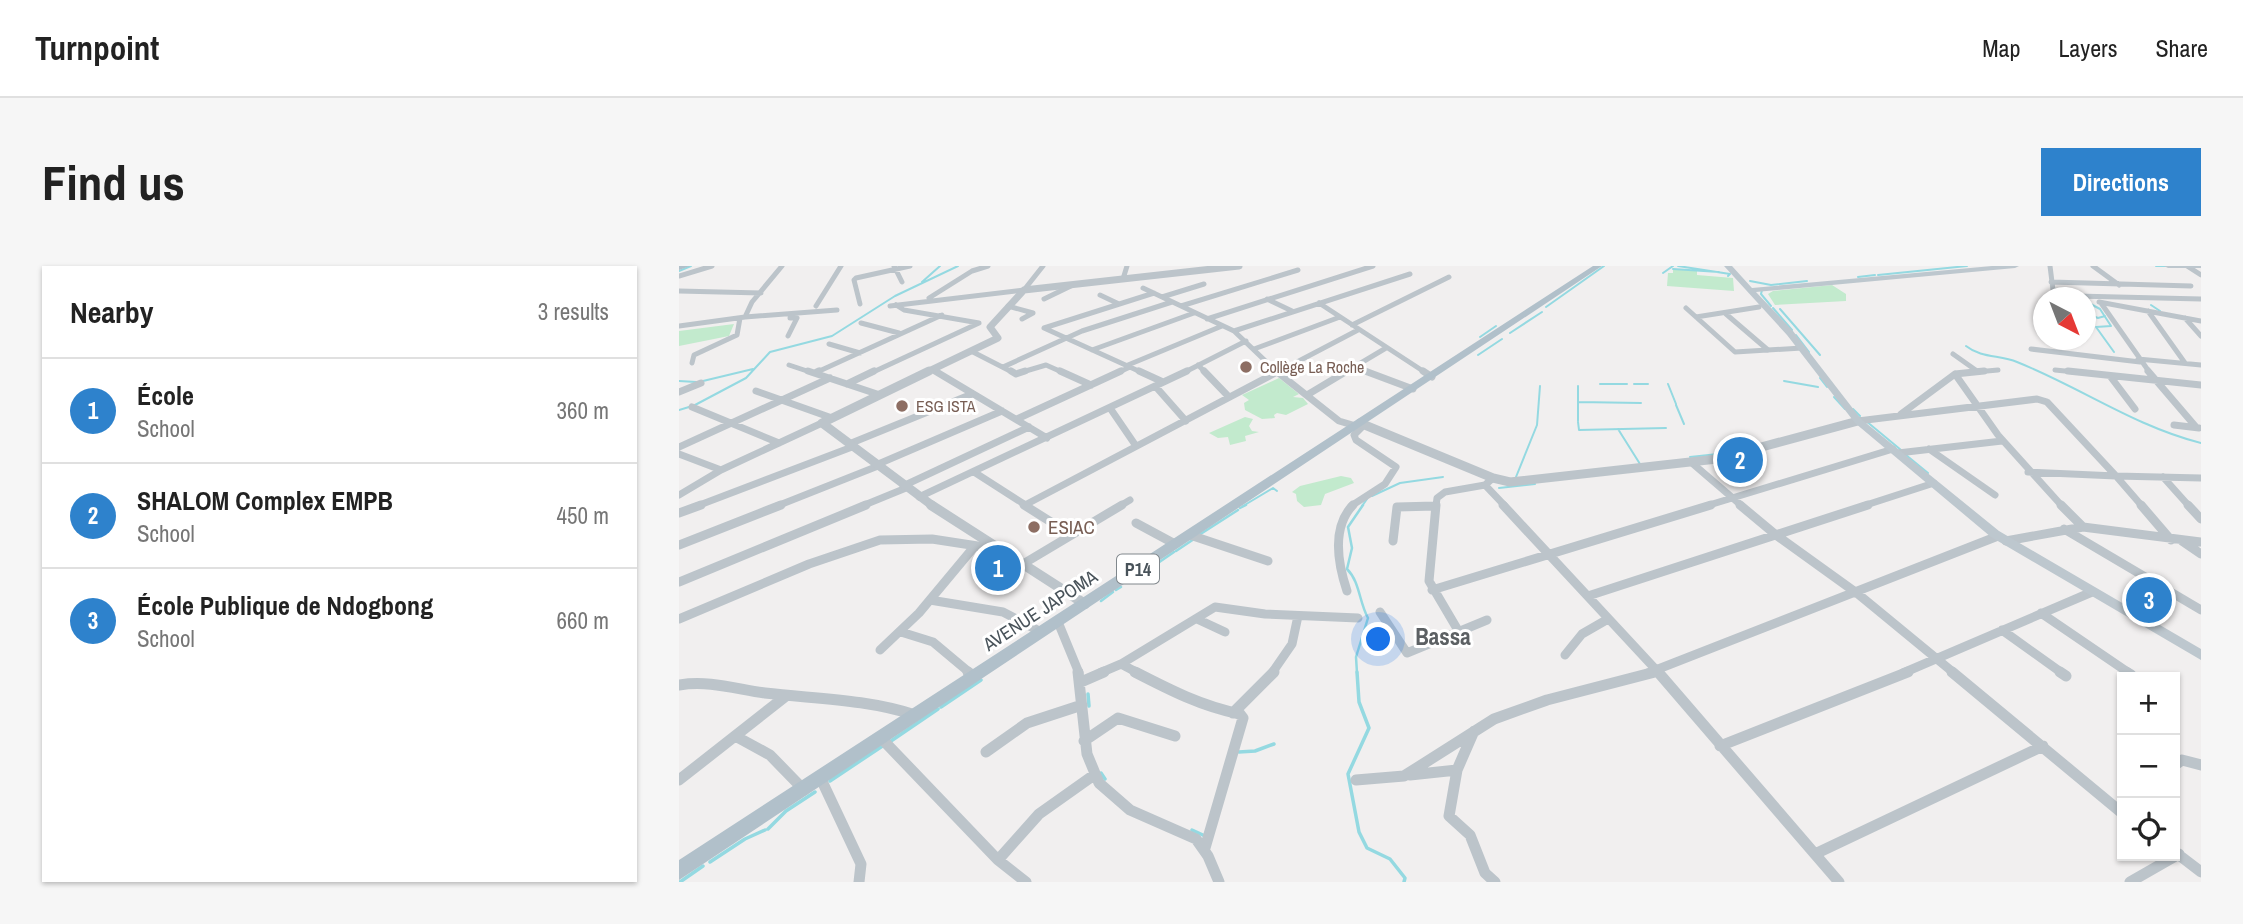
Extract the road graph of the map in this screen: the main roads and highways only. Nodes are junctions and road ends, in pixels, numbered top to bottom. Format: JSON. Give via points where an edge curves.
{"nodes":[{"id":1,"x":1598,"y":266,"type":"edge"},
{"id":2,"x":1728,"y":266,"type":"edge"},
{"id":3,"x":1975,"y":266,"type":"edge"},
{"id":4,"x":2015,"y":266,"type":"edge"},
{"id":5,"x":2168,"y":266,"type":"edge"},
{"id":6,"x":2188,"y":266,"type":"edge"},
{"id":7,"x":2201,"y":267,"type":"edge"},
{"id":8,"x":1750,"y":288,"type":"junction"},
{"id":9,"x":2201,"y":655,"type":"edge"},
{"id":10,"x":679,"y":871,"type":"edge"}],
"edges":[{"from":1,"to":10,"type":"main road","name":"AVENUE JAPOMA","number":"P14"},
{"from":2,"to":8,"type":"main road"},
{"from":3,"to":8,"type":"main road"},
{"from":4,"to":8,"type":"main road"},
{"from":5,"to":6,"type":"main road"},
{"from":6,"to":7,"type":"main road"},
{"from":8,"to":9,"type":"main road","via":[[1858,421],[2002,539]]}]}
